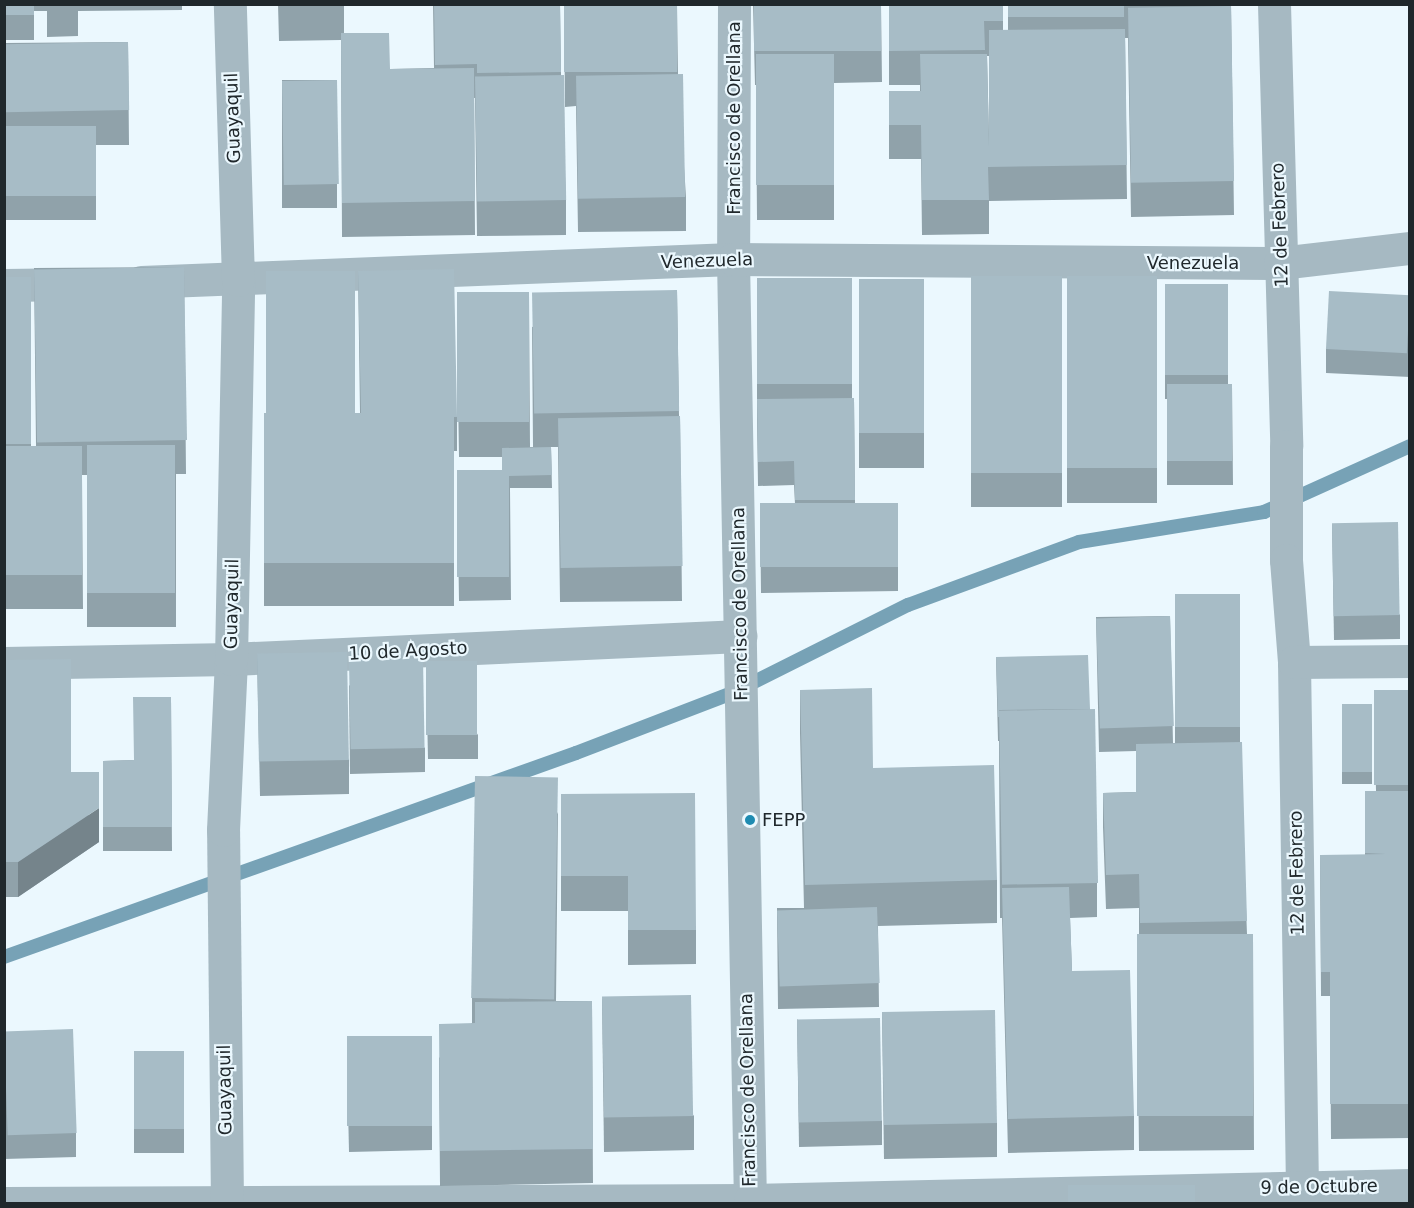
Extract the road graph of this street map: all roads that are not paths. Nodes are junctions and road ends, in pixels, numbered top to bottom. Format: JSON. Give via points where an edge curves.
{"nodes":[{"id":1,"x":230,"y":4,"type":"edge"},
{"id":2,"x":734,"y":4,"type":"edge"},
{"id":3,"x":1274,"y":4,"type":"edge"},
{"id":4,"x":1410,"y":248,"type":"edge"},
{"id":5,"x":733,"y":259,"type":"junction"},
{"id":6,"x":1280,"y":263,"type":"junction"},
{"id":7,"x":238,"y":280,"type":"junction"},
{"id":8,"x":4,"y":285,"type":"edge"},
{"id":9,"x":740,"y":636,"type":"junction"},
{"id":10,"x":231,"y":659,"type":"junction"},
{"id":11,"x":1410,"y":661,"type":"edge"},
{"id":12,"x":1294,"y":662,"type":"junction"},
{"id":13,"x":4,"y":663,"type":"edge"},
{"id":14,"x":1410,"y":1185,"type":"edge"},
{"id":15,"x":1302,"y":1186,"type":"junction"},
{"id":16,"x":750,"y":1202,"type":"edge"},
{"id":17,"x":4,"y":1203,"type":"edge"},
{"id":18,"x":227,"y":1203,"type":"edge"}],
"edges":[{"from":1,"to":7,"type":"street","name":"Guayaquil"},
{"from":2,"to":5,"type":"street","name":"Francisco de Orellana"},
{"from":3,"to":6,"type":"street","name":"12 de Febrero"},
{"from":4,"to":6,"type":"street","name":"Venezuela"},
{"from":5,"to":6,"type":"street","name":"Venezuela"},
{"from":5,"to":7,"type":"street","name":"Venezuela"},
{"from":5,"to":9,"type":"street","name":"Francisco de Orellana"},
{"from":6,"to":12,"type":"street","name":"12 de Febrero","via":[[1287,446],[1286,560]]},
{"from":7,"to":8,"type":"street","name":"Venezuela"},
{"from":7,"to":10,"type":"street","name":"Guayaquil"},
{"from":9,"to":10,"type":"street","name":"10 de Agosto"},
{"from":9,"to":16,"type":"street","name":"Francisco de Orellana"},
{"from":10,"to":13,"type":"street","name":"10 de Agosto"},
{"from":10,"to":18,"type":"street","name":"Guayaquil","via":[[223,830]]},
{"from":11,"to":12,"type":"street"},
{"from":12,"to":15,"type":"street","name":"12 de Febrero"},
{"from":14,"to":15,"type":"street","name":"9 de Octubre"},
{"from":15,"to":16,"type":"street","name":"9 de Octubre"},
{"from":16,"to":18,"type":"street","name":"9 de Octubre"},
{"from":17,"to":18,"type":"street","name":"9 de Octubre"}]}
